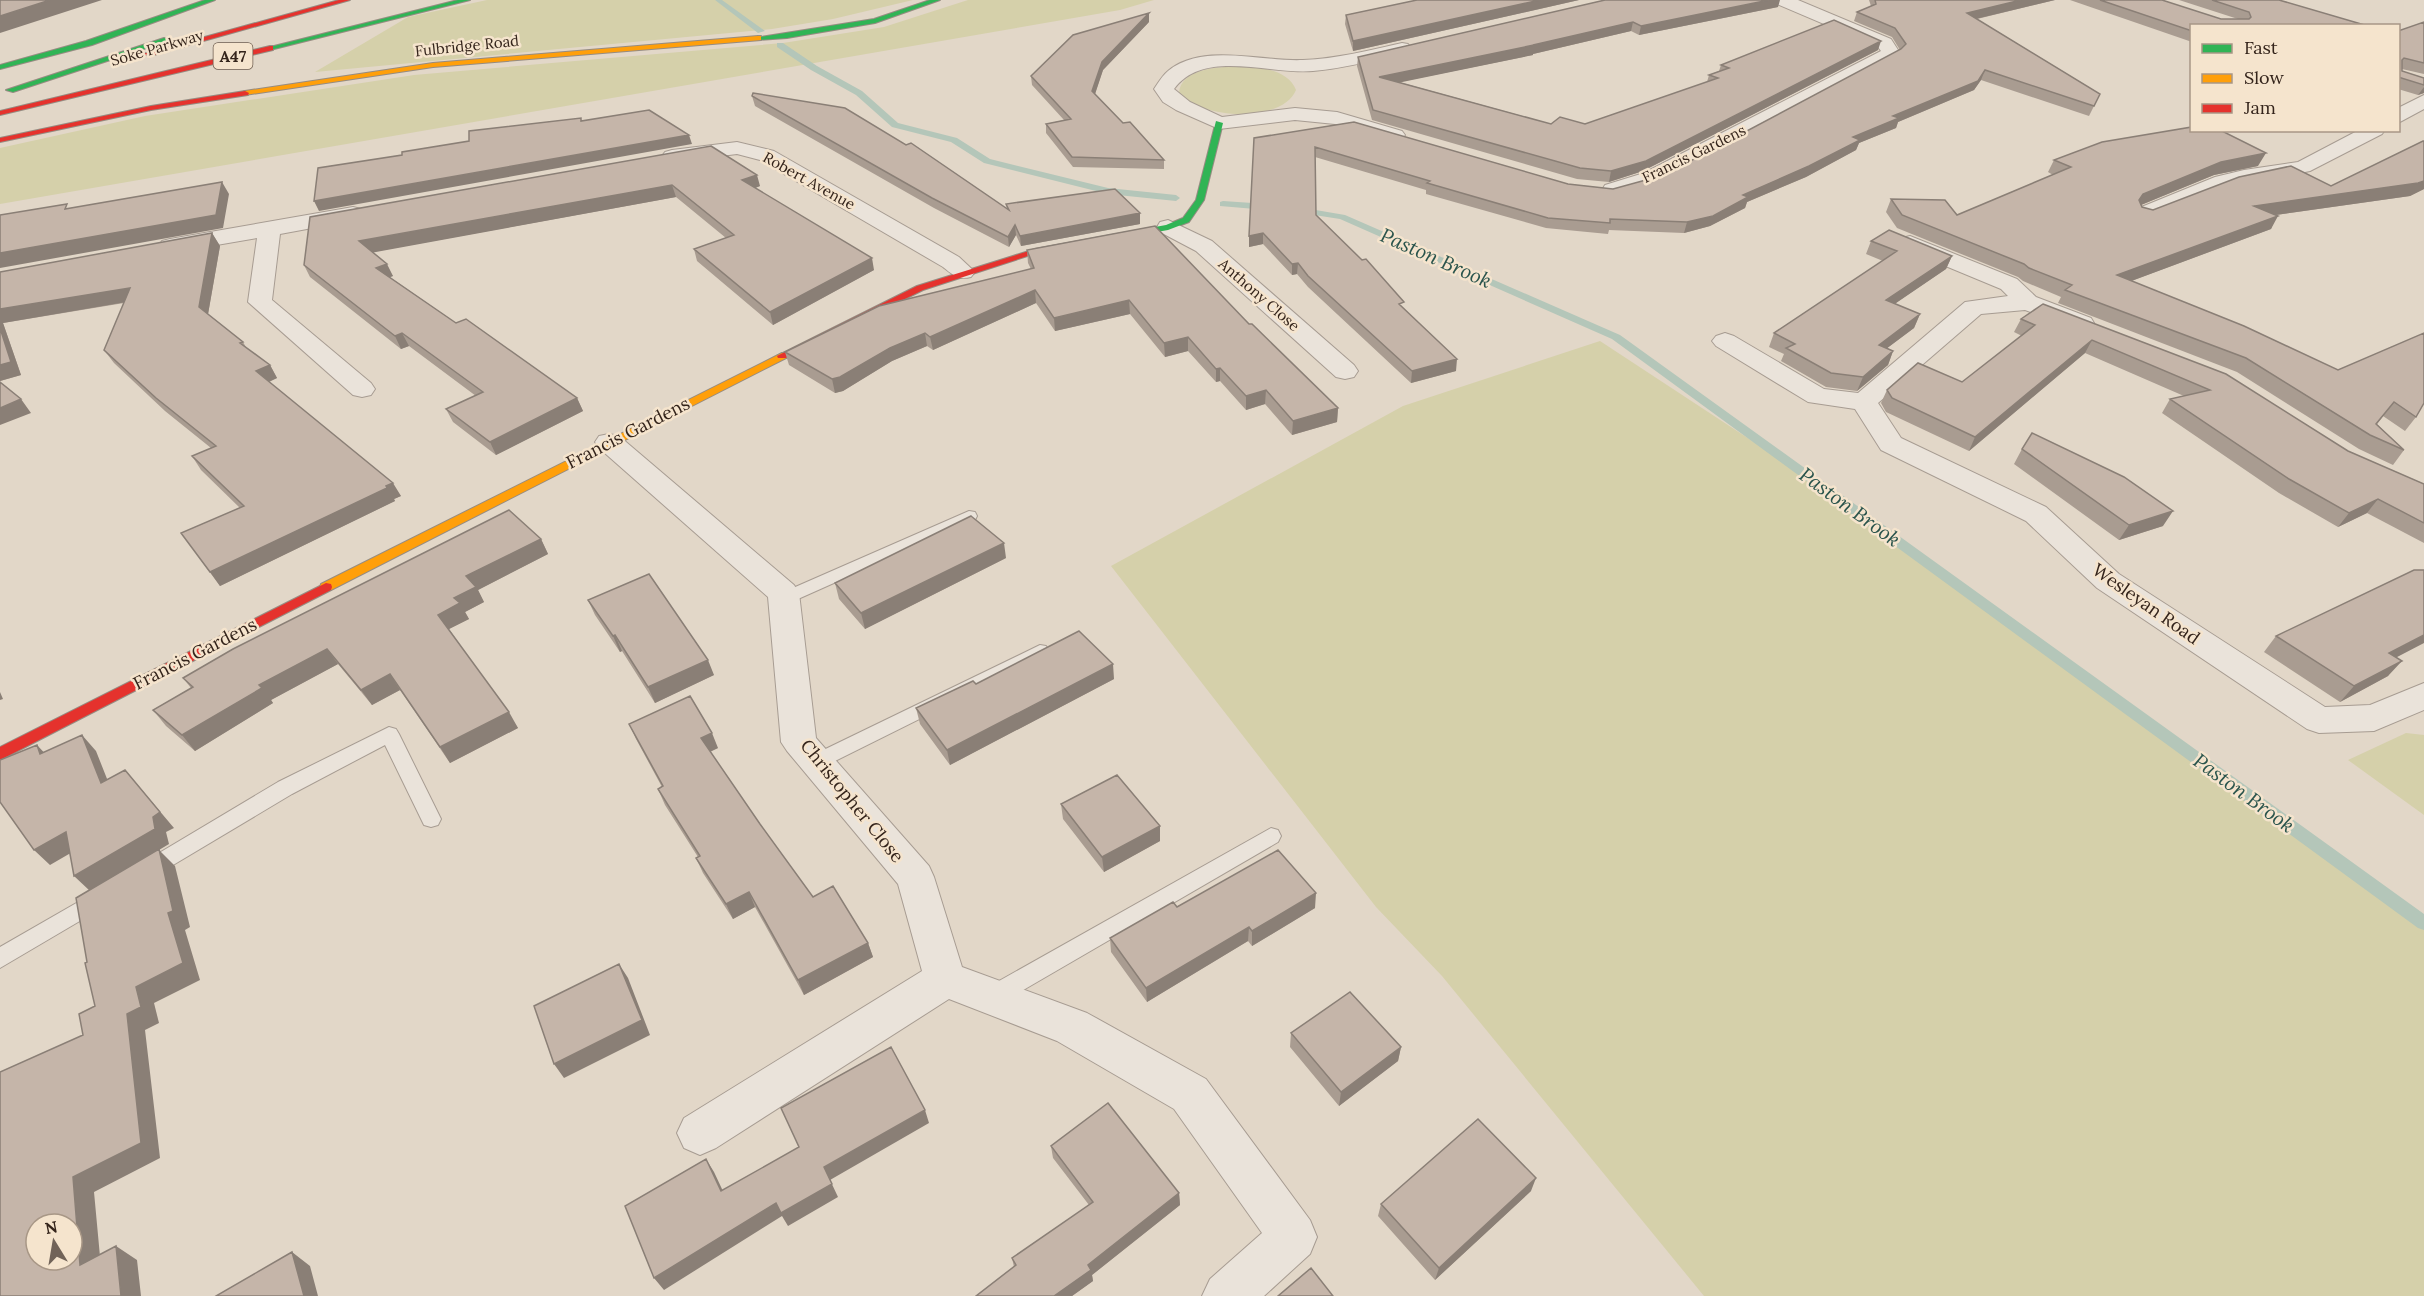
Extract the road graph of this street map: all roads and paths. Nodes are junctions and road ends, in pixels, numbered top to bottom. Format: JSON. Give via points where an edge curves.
{"nodes":[{"id":1,"x":212,"y":0,"type":"edge"},
{"id":2,"x":292,"y":0,"type":"edge"},
{"id":3,"x":467,"y":0,"type":"edge"},
{"id":4,"x":937,"y":0,"type":"edge"},
{"id":5,"x":1784,"y":0,"type":"edge"},
{"id":6,"x":1839,"y":3,"type":"dead end"},
{"id":7,"x":352,"y":5,"type":"edge"},
{"id":8,"x":1810,"y":10,"type":"junction"},
{"id":9,"x":1419,"y":44,"type":"edge"},
{"id":10,"x":0,"y":67,"type":"edge"},
{"id":11,"x":0,"y":94,"type":"edge"},
{"id":12,"x":2424,"y":101,"type":"edge"},
{"id":13,"x":0,"y":109,"type":"edge"},
{"id":14,"x":0,"y":113,"type":"edge"},
{"id":15,"x":2400,"y":116,"type":"edge"},
{"id":16,"x":1219,"y":123,"type":"junction"},
{"id":17,"x":2371,"y":132,"type":"edge"},
{"id":18,"x":0,"y":140,"type":"edge"},
{"id":19,"x":1416,"y":141,"type":"edge"},
{"id":20,"x":652,"y":160,"type":"edge"},
{"id":21,"x":1599,"y":190,"type":"edge"},
{"id":22,"x":373,"y":210,"type":"edge"},
{"id":23,"x":2145,"y":214,"type":"edge"},
{"id":24,"x":1168,"y":227,"type":"junction"},
{"id":25,"x":269,"y":229,"type":"junction"},
{"id":26,"x":1888,"y":234,"type":"edge"},
{"id":27,"x":152,"y":250,"type":"edge"},
{"id":28,"x":963,"y":273,"type":"junction"},
{"id":29,"x":2027,"y":302,"type":"junction"},
{"id":30,"x":2105,"y":332,"type":"edge"},
{"id":31,"x":1725,"y":341,"type":"dead end"},
{"id":32,"x":1345,"y":371,"type":"dead end"},
{"id":33,"x":362,"y":389,"type":"dead end"},
{"id":34,"x":1864,"y":402,"type":"junction"},
{"id":35,"x":609,"y":442,"type":"junction"},
{"id":36,"x":969,"y":516,"type":"edge"},
{"id":37,"x":783,"y":599,"type":"junction"},
{"id":38,"x":1058,"y":642,"type":"edge"},
{"id":39,"x":2424,"y":696,"type":"edge"},
{"id":40,"x":0,"y":754,"type":"edge"},
{"id":41,"x":816,"y":762,"type":"junction"},
{"id":42,"x":431,"y":819,"type":"dead end"},
{"id":43,"x":1271,"y":837,"type":"dead end"},
{"id":44,"x":132,"y":879,"type":"edge"},
{"id":45,"x":112,"y":892,"type":"edge"},
{"id":46,"x":0,"y":958,"type":"edge"},
{"id":47,"x":945,"y":980,"type":"junction"},
{"id":48,"x":992,"y":997,"type":"junction"},
{"id":49,"x":700,"y":1133,"type":"dead end"},
{"id":50,"x":1227,"y":1296,"type":"edge"}],
"edges":[{"from":1,"to":10,"type":"main road","via":[[89,43]]},
{"from":2,"to":11,"type":"main road","number":"A47"},
{"from":3,"to":14,"type":"main road","number":"A47"},
{"from":4,"to":18,"type":"main road","name":"Fulbridge Road","via":[[875,21],[787,36],[433,65],[162,106]]},
{"from":5,"to":8,"type":"street","name":"Francis Gardens"},
{"from":6,"to":8,"type":"street"},
{"from":7,"to":11,"type":"main road","name":"Soke Parkway","number":"A47"},
{"from":7,"to":13,"type":"main road","name":"Soke Parkway","number":"A47"},
{"from":8,"to":21,"type":"street","name":"Francis Gardens","via":[[1885,43],[1891,53],[1652,178],[1610,191]]},
{"from":9,"to":16,"type":"street","via":[[1340,62],[1299,66],[1218,61],[1181,70],[1169,78],[1164,88],[1170,98]]},
{"from":12,"to":15,"type":"street"},
{"from":16,"to":19,"type":"street","via":[[1295,114],[1337,118]]},
{"from":16,"to":24,"type":"main road","name":"Francis Gardens","via":[[1200,200],[1186,220]]},
{"from":17,"to":23,"type":"street","via":[[2303,166],[2223,182]]},
{"from":20,"to":28,"type":"street","name":"Robert Avenue","via":[[737,148],[767,155],[951,262]]},
{"from":22,"to":25,"type":"street"},
{"from":24,"to":28,"type":"main road","name":"Francis Gardens","via":[[1027,254]]},
{"from":24,"to":32,"type":"street","name":"Anthony Close","via":[[1204,246]]},
{"from":25,"to":27,"type":"street"},
{"from":25,"to":33,"type":"street","via":[[260,302]]},
{"from":26,"to":29,"type":"street","via":[[2009,284]]},
{"from":28,"to":35,"type":"main road","name":"Francis Gardens","via":[[920,288]]},
{"from":29,"to":30,"type":"street"},
{"from":29,"to":34,"type":"street","via":[[1974,307]]},
{"from":31,"to":34,"type":"street","via":[[1817,396]]},
{"from":34,"to":39,"type":"street","name":"Wesleyan Road","via":[[1891,444],[2036,514],[2108,581],[2319,720],[2374,718]]},
{"from":35,"to":37,"type":"street","via":[[783,593]]},
{"from":35,"to":40,"type":"main road","name":"Francis Gardens"},
{"from":36,"to":37,"type":"lane"},
{"from":37,"to":41,"type":"street","name":"Christopher Close","via":[[799,742]]},
{"from":38,"to":41,"type":"lane"},
{"from":41,"to":47,"type":"street","name":"Christopher Close","via":[[915,877]]},
{"from":42,"to":44,"type":"lane","via":[[389,734],[285,789]]},
{"from":43,"to":48,"type":"lane"},
{"from":45,"to":46,"type":"lane"},
{"from":47,"to":48,"type":"street"},
{"from":47,"to":49,"type":"street"},
{"from":48,"to":50,"type":"street","via":[[1072,1027],[1190,1094],[1293,1237]]}]}
